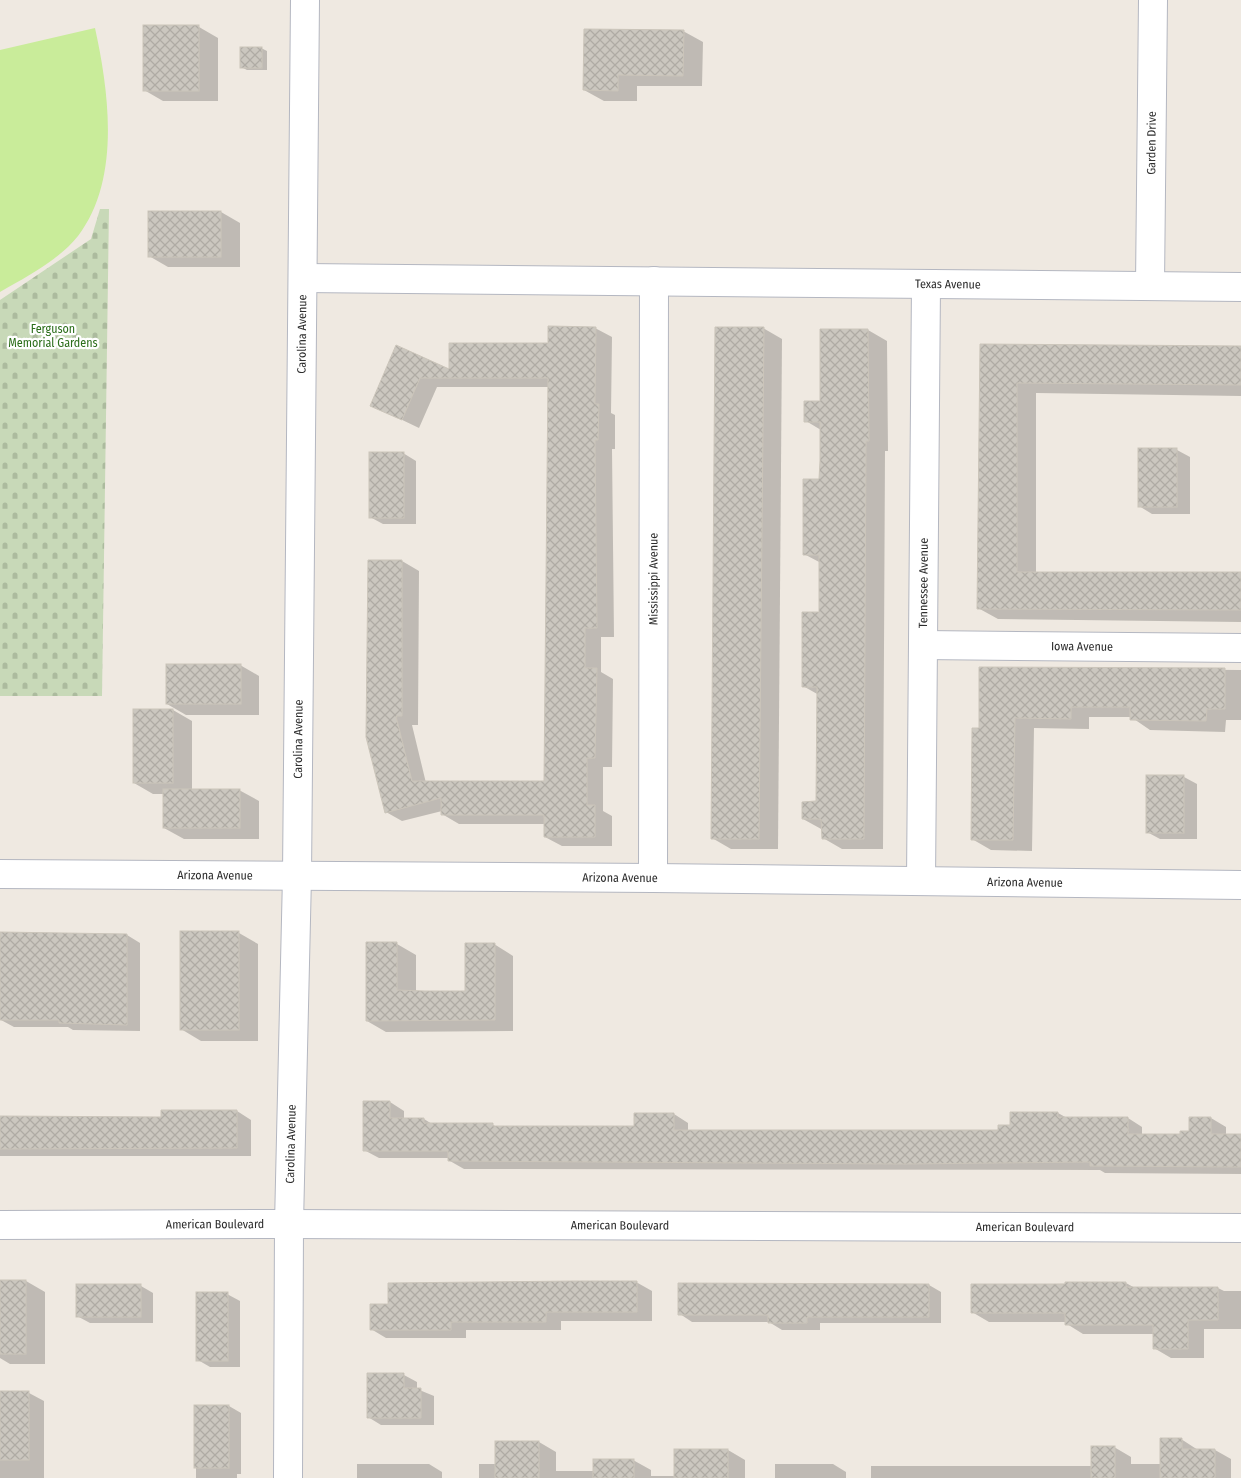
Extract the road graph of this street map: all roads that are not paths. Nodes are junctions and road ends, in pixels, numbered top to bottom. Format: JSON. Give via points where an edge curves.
{"nodes":[{"id":1,"x":305,"y":0,"type":"edge"},
{"id":2,"x":1153,"y":0,"type":"edge"},
{"id":3,"x":303,"y":278,"type":"junction"},
{"id":4,"x":654,"y":281,"type":"junction"},
{"id":5,"x":926,"y":285,"type":"junction"},
{"id":6,"x":1150,"y":285,"type":"junction"},
{"id":7,"x":1241,"y":287,"type":"edge"},
{"id":8,"x":923,"y":645,"type":"junction"},
{"id":9,"x":1241,"y":648,"type":"edge"},
{"id":10,"x":0,"y":874,"type":"edge"},
{"id":11,"x":297,"y":876,"type":"junction"},
{"id":12,"x":653,"y":878,"type":"junction"},
{"id":13,"x":921,"y":881,"type":"junction"},
{"id":14,"x":1241,"y":886,"type":"edge"},
{"id":15,"x":289,"y":1224,"type":"junction"},
{"id":16,"x":0,"y":1225,"type":"edge"},
{"id":17,"x":1241,"y":1228,"type":"edge"},
{"id":18,"x":288,"y":1478,"type":"edge"}],
"edges":[{"from":1,"to":3,"type":"street","name":"Carolina Avenue"},
{"from":2,"to":6,"type":"street","name":"Garden Drive"},
{"from":3,"to":4,"type":"street","name":"Texas Avenue"},
{"from":3,"to":11,"type":"street","name":"Carolina Avenue"},
{"from":4,"to":5,"type":"street","name":"Texas Avenue"},
{"from":4,"to":12,"type":"street","name":"Mississippi Avenue"},
{"from":5,"to":6,"type":"street","name":"Texas Avenue"},
{"from":5,"to":8,"type":"street","name":"Tennessee Avenue"},
{"from":6,"to":7,"type":"street","name":"Texas Avenue"},
{"from":8,"to":9,"type":"street","name":"Iowa Avenue"},
{"from":8,"to":13,"type":"street","name":"Tennessee Avenue"},
{"from":10,"to":11,"type":"street","name":"Arizona Avenue"},
{"from":11,"to":12,"type":"street","name":"Arizona Avenue"},
{"from":11,"to":15,"type":"street","name":"Carolina Avenue"},
{"from":12,"to":13,"type":"street","name":"Arizona Avenue"},
{"from":13,"to":14,"type":"street","name":"Arizona Avenue"},
{"from":15,"to":16,"type":"street","name":"American Boulevard"},
{"from":15,"to":17,"type":"street","name":"American Boulevard"},
{"from":15,"to":18,"type":"street","name":"Carolina Avenue"}]}
